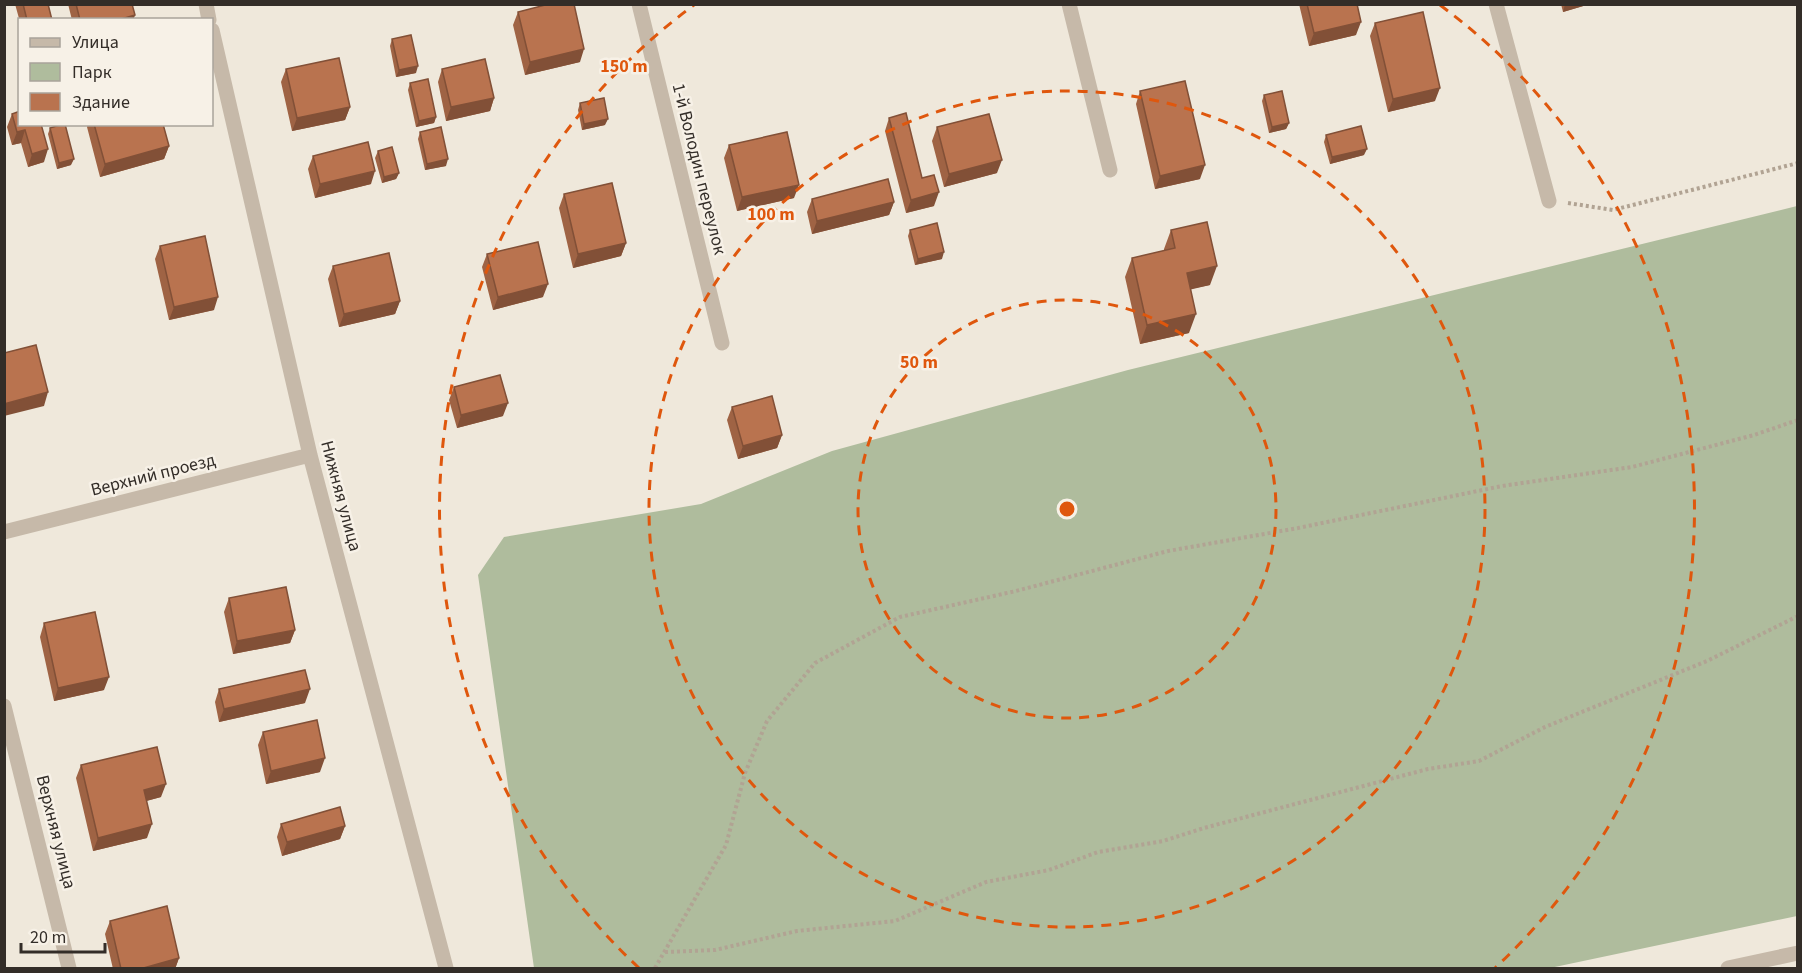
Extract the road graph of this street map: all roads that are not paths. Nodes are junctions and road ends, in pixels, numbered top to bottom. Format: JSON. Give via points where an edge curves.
{"nodes":[{"id":1,"x":639,"y":4,"type":"edge"},
{"id":2,"x":1069,"y":4,"type":"edge"},
{"id":3,"x":1496,"y":4,"type":"edge"},
{"id":4,"x":213,"y":34,"type":"edge"},
{"id":5,"x":1110,"y":170,"type":"dead end"},
{"id":6,"x":1549,"y":201,"type":"road end"},
{"id":7,"x":722,"y":342,"type":"dead end"},
{"id":8,"x":310,"y":455,"type":"junction"},
{"id":9,"x":4,"y":532,"type":"edge"},
{"id":10,"x":4,"y":706,"type":"edge"},
{"id":11,"x":1797,"y":953,"type":"edge"},
{"id":12,"x":1781,"y":963,"type":"edge"},
{"id":13,"x":69,"y":969,"type":"edge"},
{"id":14,"x":446,"y":969,"type":"edge"},
{"id":15,"x":1728,"y":969,"type":"edge"}],
"edges":[{"from":1,"to":7,"type":"street","name":"1-й Володин переулок"},
{"from":2,"to":5,"type":"street"},
{"from":3,"to":6,"type":"street"},
{"from":4,"to":8,"type":"street","name":"Нижняя улица"},
{"from":8,"to":9,"type":"street","name":"Верхний проезд"},
{"from":8,"to":14,"type":"street","name":"Нижняя улица"},
{"from":10,"to":13,"type":"street","name":"Верхняя улица"},
{"from":11,"to":12,"type":"street"},
{"from":12,"to":15,"type":"street"}]}
